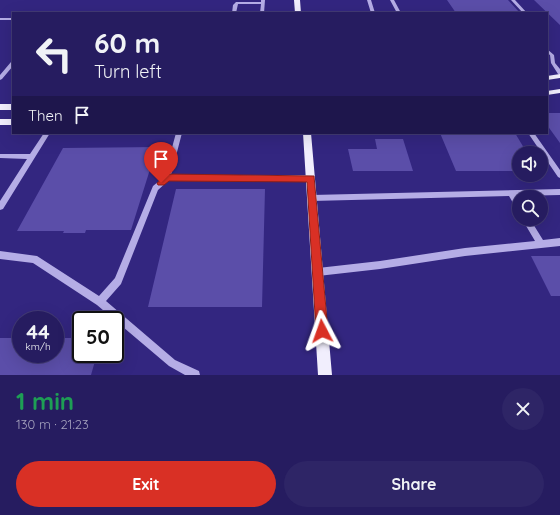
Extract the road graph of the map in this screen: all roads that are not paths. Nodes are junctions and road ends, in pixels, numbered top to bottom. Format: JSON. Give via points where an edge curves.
{"nodes":[{"id":1,"x":297,"y":0,"type":"edge"},
{"id":2,"x":369,"y":0,"type":"edge"},
{"id":3,"x":392,"y":0,"type":"edge"},
{"id":4,"x":514,"y":0,"type":"edge"},
{"id":5,"x":263,"y":1,"type":"edge"},
{"id":6,"x":234,"y":12,"type":"edge"},
{"id":7,"x":262,"y":12,"type":"edge"},
{"id":8,"x":298,"y":12,"type":"edge"},
{"id":9,"x":373,"y":12,"type":"edge"},
{"id":10,"x":398,"y":12,"type":"edge"},
{"id":11,"x":524,"y":12,"type":"edge"},
{"id":12,"x":0,"y":19,"type":"edge"},
{"id":13,"x":12,"y":19,"type":"edge"},
{"id":14,"x":548,"y":51,"type":"edge"},
{"id":15,"x":12,"y":64,"type":"edge"},
{"id":16,"x":560,"y":75,"type":"edge"},
{"id":17,"x":0,"y":78,"type":"edge"},
{"id":18,"x":548,"y":78,"type":"edge"},
{"id":19,"x":560,"y":91,"type":"edge"},
{"id":20,"x":548,"y":93,"type":"edge"},
{"id":21,"x":0,"y":107,"type":"edge"},
{"id":22,"x":12,"y":107,"type":"edge"},
{"id":23,"x":0,"y":122,"type":"edge"},
{"id":24,"x":12,"y":122,"type":"edge"},
{"id":25,"x":46,"y":134,"type":"edge"},
{"id":26,"x":179,"y":134,"type":"edge"},
{"id":27,"x":307,"y":134,"type":"edge"},
{"id":28,"x":533,"y":134,"type":"edge"},
{"id":29,"x":0,"y":156,"type":"edge"},
{"id":30,"x":32,"y":157,"type":"junction"},
{"id":31,"x":560,"y":175,"type":"edge"},
{"id":32,"x":168,"y":178,"type":"junction"},
{"id":33,"x":311,"y":178,"type":"junction"},
{"id":34,"x":548,"y":192,"type":"edge"},
{"id":35,"x":560,"y":192,"type":"edge"},
{"id":36,"x":512,"y":194,"type":"edge"},
{"id":37,"x":312,"y":198,"type":"junction"},
{"id":38,"x":0,"y":207,"type":"edge"},
{"id":39,"x":530,"y":226,"type":"edge"},
{"id":40,"x":560,"y":242,"type":"edge"},
{"id":41,"x":541,"y":244,"type":"junction"},
{"id":42,"x":0,"y":256,"type":"edge"},
{"id":43,"x":318,"y":272,"type":"junction"},
{"id":44,"x":100,"y":302,"type":"junction"},
{"id":45,"x":195,"y":375,"type":"edge"},
{"id":46,"x":325,"y":375,"type":"edge"}],
"edges":[{"from":1,"to":8,"type":"main road"},
{"from":2,"to":9,"type":"lane"},
{"from":3,"to":10,"type":"lane"},
{"from":4,"to":11,"type":"lane"},
{"from":5,"to":6,"type":"lane","via":[[237,3],[234,5]]},
{"from":5,"to":7,"type":"lane"},
{"from":12,"to":13,"type":"lane"},
{"from":14,"to":16,"type":"lane"},
{"from":15,"to":17,"type":"lane"},
{"from":16,"to":18,"type":"main road"},
{"from":19,"to":20,"type":"main road"},
{"from":21,"to":22,"type":"main road"},
{"from":23,"to":24,"type":"main road"},
{"from":25,"to":30,"type":"lane"},
{"from":26,"to":32,"type":"lane"},
{"from":27,"to":33,"type":"main road"},
{"from":28,"to":31,"type":"lane"},
{"from":29,"to":30,"type":"lane"},
{"from":30,"to":38,"type":"lane"},
{"from":32,"to":33,"type":"lane"},
{"from":32,"to":44,"type":"lane","via":[[155,188],[118,281]]},
{"from":33,"to":37,"type":"main road"},
{"from":34,"to":35,"type":"lane"},
{"from":36,"to":37,"type":"lane"},
{"from":37,"to":43,"type":"main road"},
{"from":39,"to":41,"type":"lane"},
{"from":40,"to":41,"type":"lane"},
{"from":41,"to":43,"type":"lane"},
{"from":42,"to":44,"type":"lane","via":[[34,259]]},
{"from":43,"to":46,"type":"main road"},
{"from":44,"to":45,"type":"lane","via":[[172,363]]}]}
